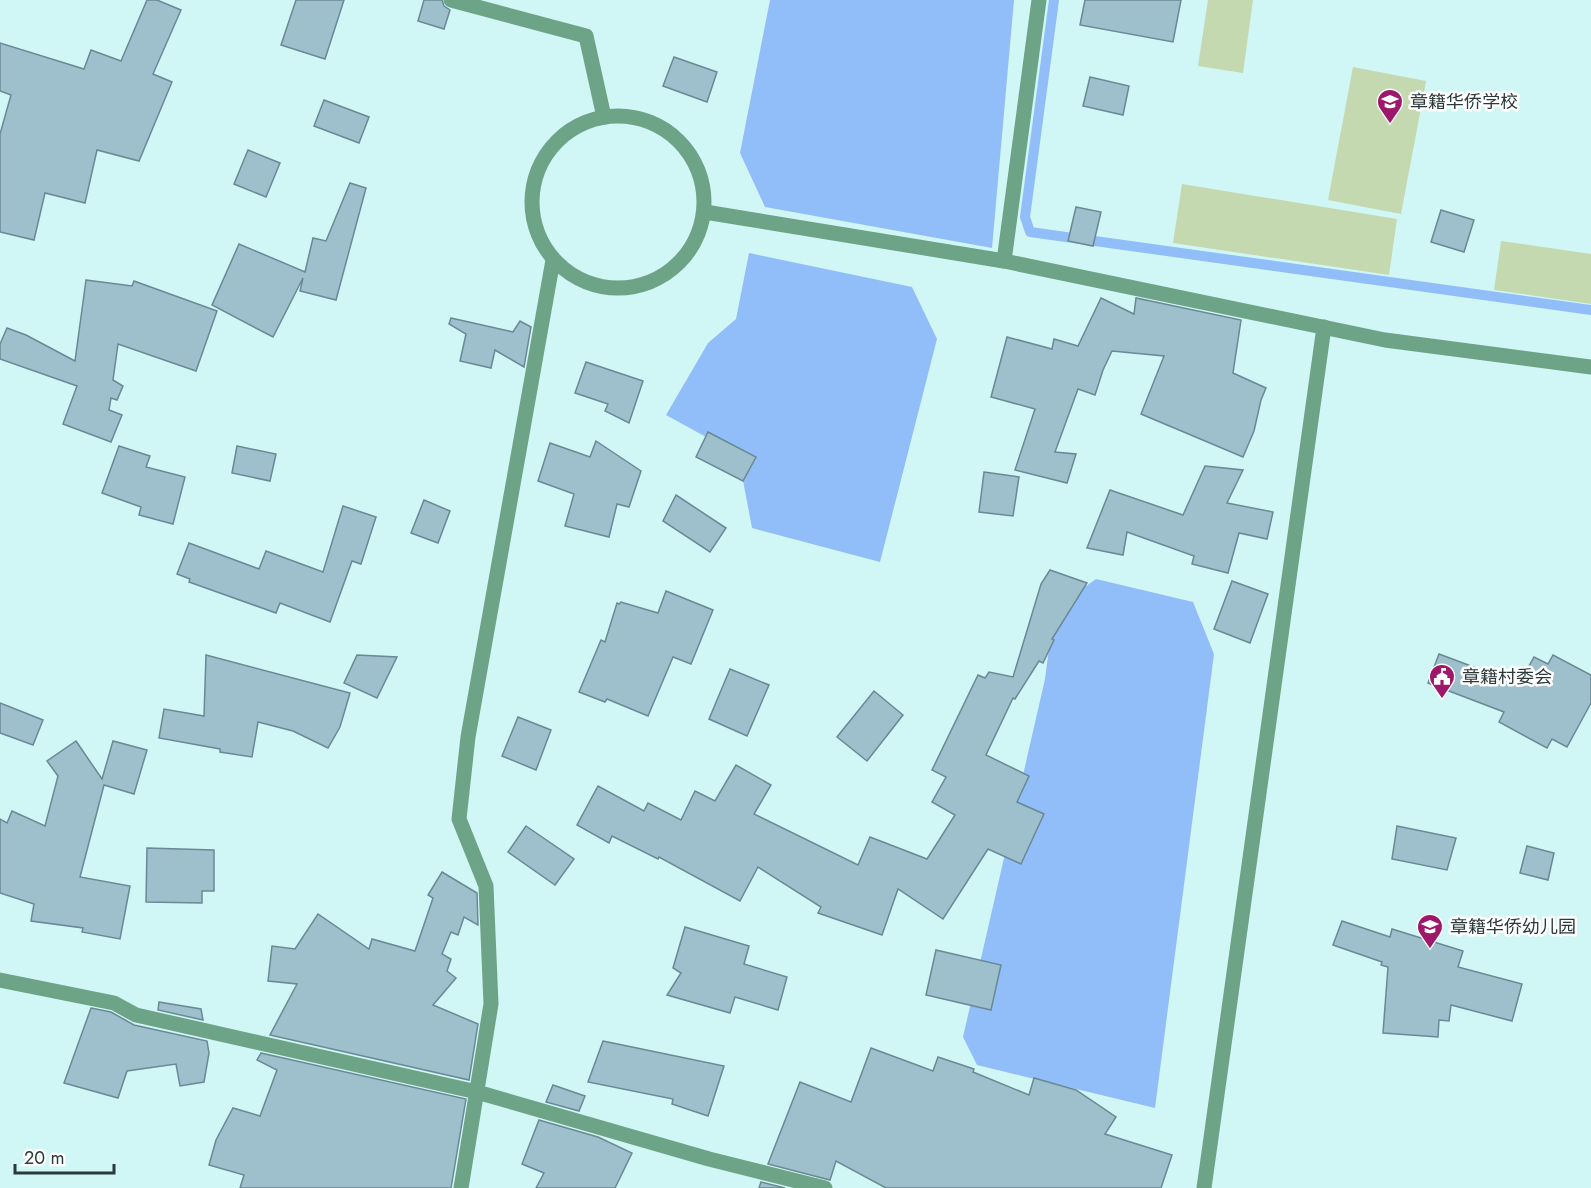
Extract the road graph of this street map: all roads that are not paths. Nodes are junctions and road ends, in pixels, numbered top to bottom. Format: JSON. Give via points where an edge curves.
{"nodes":[{"id":1,"x":451,"y":0,"type":"edge"},
{"id":2,"x":1039,"y":0,"type":"edge"},
{"id":3,"x":604,"y":117,"type":"junction"},
{"id":4,"x":705,"y":213,"type":"junction"},
{"id":5,"x":553,"y":260,"type":"junction"},
{"id":6,"x":1005,"y":261,"type":"junction"},
{"id":7,"x":1324,"y":327,"type":"junction"},
{"id":8,"x":1591,"y":367,"type":"edge"},
{"id":9,"x":0,"y":980,"type":"edge"},
{"id":10,"x":477,"y":1092,"type":"junction"},
{"id":11,"x":461,"y":1188,"type":"edge"},
{"id":12,"x":825,"y":1188,"type":"edge"},
{"id":13,"x":1204,"y":1188,"type":"edge"}],
"edges":[{"from":1,"to":3,"type":"street","via":[[586,36]]},
{"from":2,"to":6,"type":"street"},
{"from":3,"to":4,"type":"street","via":[[646,120],[672,134],[692,156],[703,183]]},
{"from":3,"to":5,"type":"street","via":[[588,120],[562,135],[544,156],[533,182],[533,219],[538,237]]},
{"from":4,"to":5,"type":"street","via":[[696,240],[680,264],[656,280],[630,289],[602,287],[576,278]]},
{"from":4,"to":6,"type":"street"},
{"from":5,"to":10,"type":"street","via":[[468,737],[459,819],[486,886],[491,1004]]},
{"from":6,"to":7,"type":"street"},
{"from":7,"to":8,"type":"street","via":[[1385,340]]},
{"from":7,"to":13,"type":"street"},
{"from":9,"to":10,"type":"street","via":[[114,1003],[136,1015]]},
{"from":10,"to":11,"type":"street"},
{"from":10,"to":12,"type":"street"}]}
